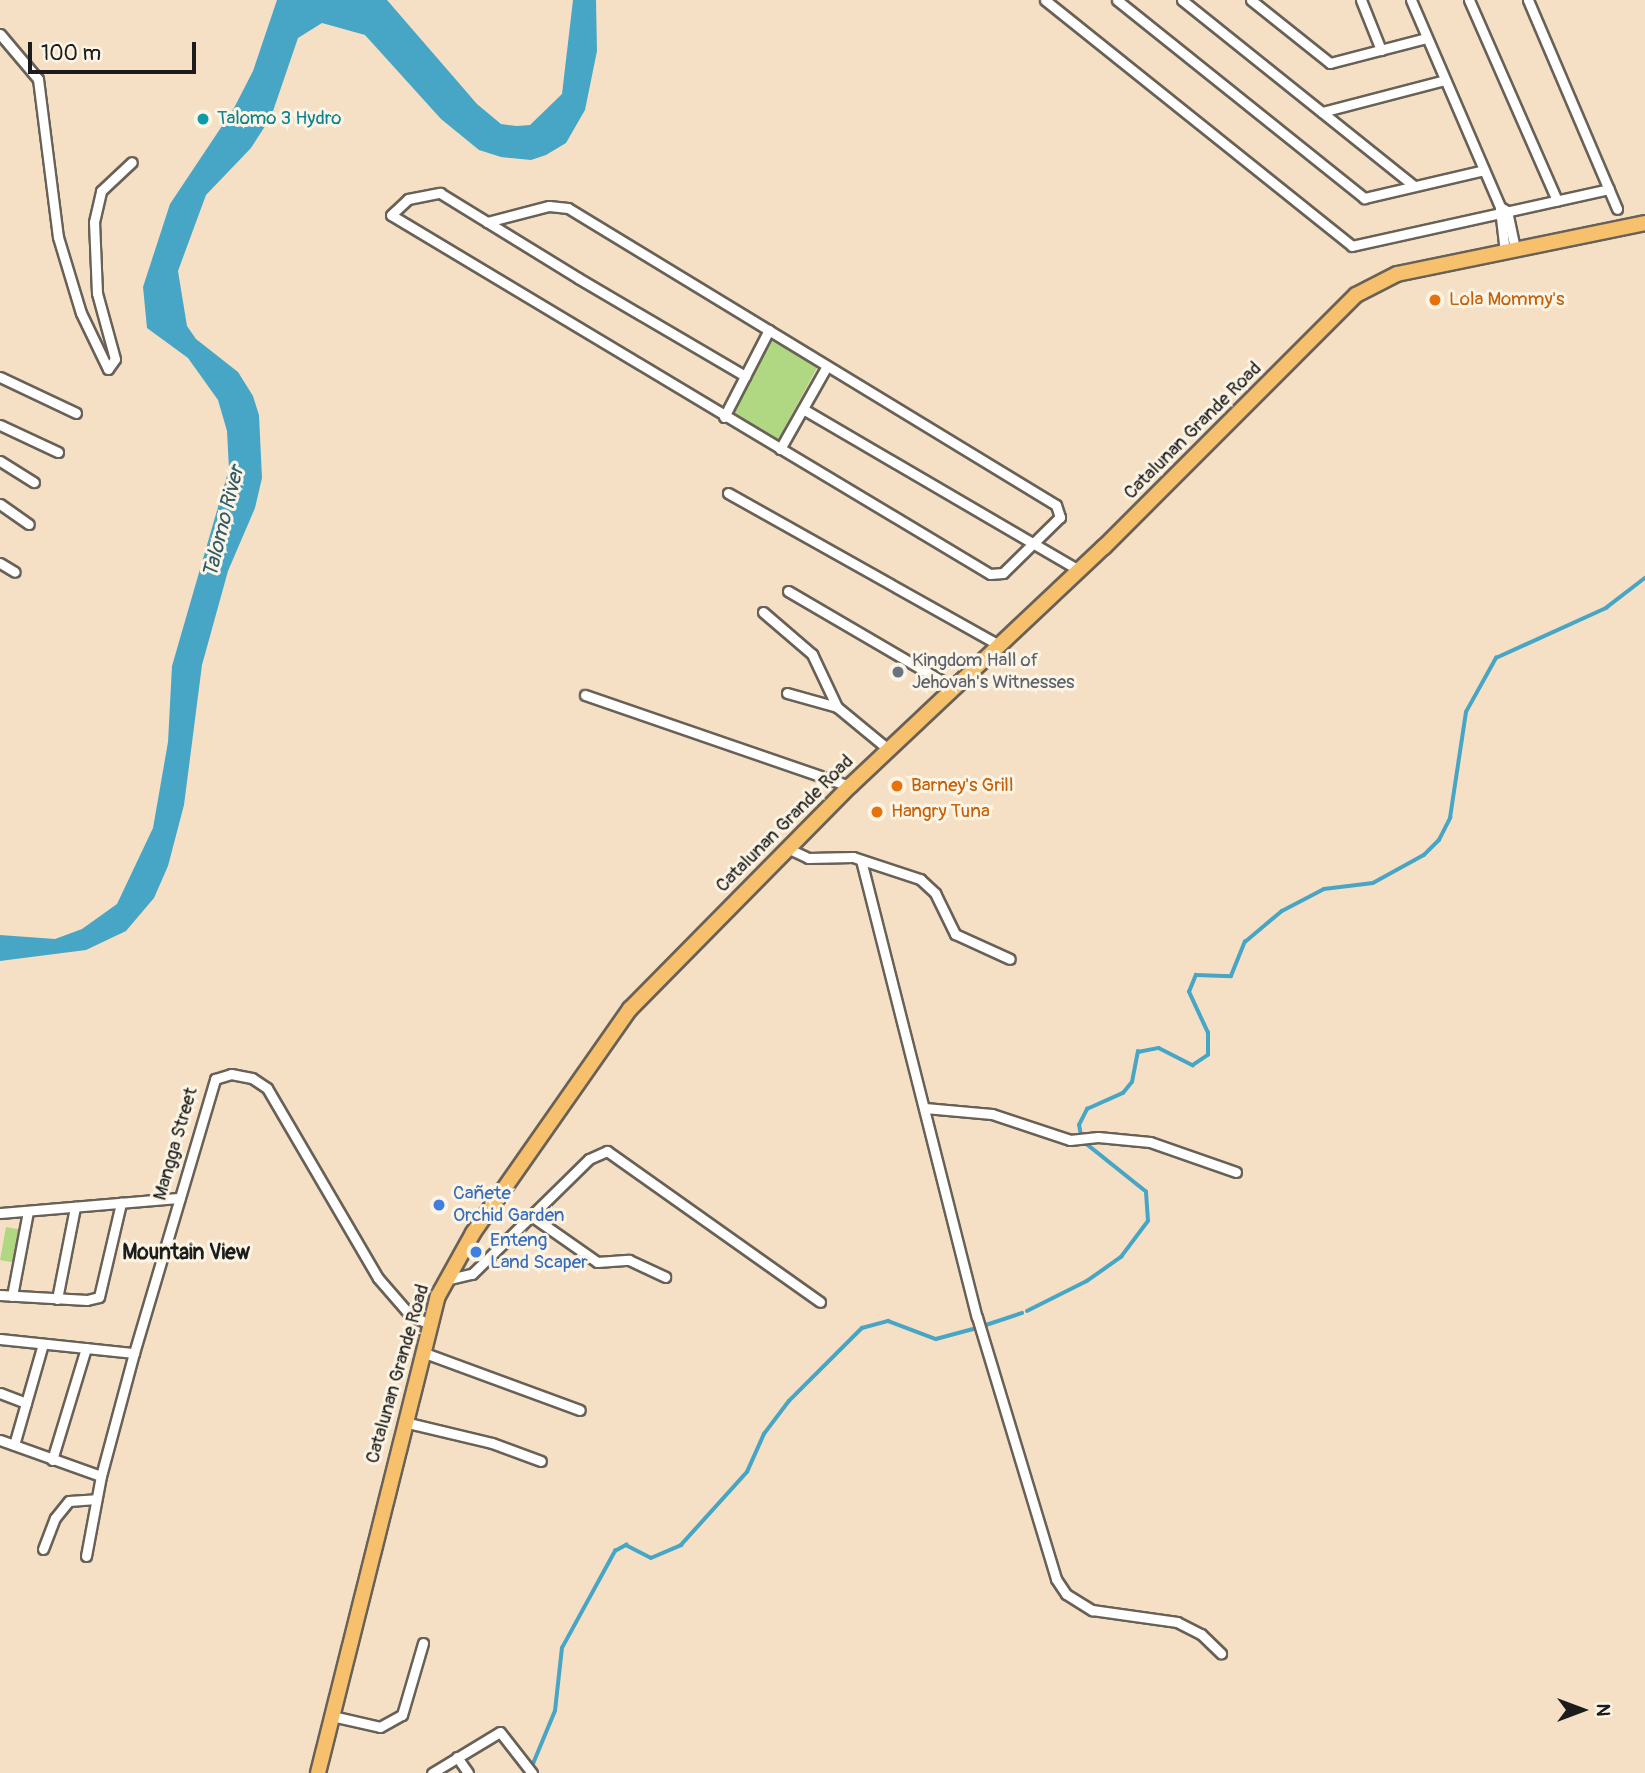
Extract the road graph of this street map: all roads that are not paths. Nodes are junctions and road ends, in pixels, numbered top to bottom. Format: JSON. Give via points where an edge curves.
{"nodes":[{"id":1,"x":1060,"y":0,"type":"edge"},
{"id":2,"x":1117,"y":0,"type":"edge"},
{"id":3,"x":1182,"y":0,"type":"edge"},
{"id":4,"x":1251,"y":0,"type":"edge"},
{"id":5,"x":1361,"y":0,"type":"edge"},
{"id":6,"x":1410,"y":0,"type":"edge"},
{"id":7,"x":1469,"y":0,"type":"edge"},
{"id":8,"x":1528,"y":0,"type":"edge"},
{"id":9,"x":1045,"y":1,"type":"edge"},
{"id":10,"x":0,"y":34,"type":"edge"},
{"id":11,"x":1427,"y":38,"type":"junction"},
{"id":12,"x":1381,"y":50,"type":"junction"},
{"id":13,"x":1445,"y":80,"type":"junction"},
{"id":14,"x":1322,"y":112,"type":"junction"},
{"id":15,"x":132,"y":162,"type":"dead end"},
{"id":16,"x":1484,"y":170,"type":"junction"},
{"id":17,"x":1414,"y":186,"type":"junction"},
{"id":18,"x":1609,"y":189,"type":"junction"},
{"id":19,"x":1557,"y":200,"type":"junction"},
{"id":20,"x":1617,"y":209,"type":"dead end"},
{"id":21,"x":1502,"y":211,"type":"junction"},
{"id":22,"x":487,"y":222,"type":"junction"},
{"id":23,"x":1645,"y":223,"type":"edge"},
{"id":24,"x":1510,"y":251,"type":"junction"},
{"id":25,"x":769,"y":330,"type":"junction"},
{"id":26,"x":827,"y":366,"type":"junction"},
{"id":27,"x":745,"y":376,"type":"junction"},
{"id":28,"x":0,"y":377,"type":"edge"},
{"id":29,"x":803,"y":409,"type":"junction"},
{"id":30,"x":76,"y":413,"type":"dead end"},
{"id":31,"x":724,"y":417,"type":"junction"},
{"id":32,"x":0,"y":425,"type":"edge"},
{"id":33,"x":780,"y":449,"type":"junction"},
{"id":34,"x":58,"y":452,"type":"dead end"},
{"id":35,"x":0,"y":461,"type":"edge"},
{"id":36,"x":34,"y":482,"type":"dead end"},
{"id":37,"x":728,"y":493,"type":"dead end"},
{"id":38,"x":0,"y":505,"type":"edge"},
{"id":39,"x":29,"y":524,"type":"dead end"},
{"id":40,"x":1034,"y":544,"type":"junction"},
{"id":41,"x":0,"y":563,"type":"edge"},
{"id":42,"x":1079,"y":570,"type":"junction"},
{"id":43,"x":15,"y":572,"type":"dead end"},
{"id":44,"x":788,"y":591,"type":"dead end"},
{"id":45,"x":763,"y":612,"type":"dead end"},
{"id":46,"x":999,"y":645,"type":"junction"},
{"id":47,"x":954,"y":688,"type":"junction"},
{"id":48,"x":787,"y":693,"type":"dead end"},
{"id":49,"x":585,"y":695,"type":"dead end"},
{"id":50,"x":837,"y":707,"type":"junction"},
{"id":51,"x":888,"y":749,"type":"junction"},
{"id":52,"x":850,"y":786,"type":"junction"},
{"id":53,"x":787,"y":848,"type":"junction"},
{"id":54,"x":861,"y":860,"type":"junction"},
{"id":55,"x":1010,"y":958,"type":"dead end"},
{"id":56,"x":925,"y":1108,"type":"junction"},
{"id":57,"x":1236,"y":1172,"type":"dead end"},
{"id":58,"x":179,"y":1198,"type":"junction"},
{"id":59,"x":121,"y":1203,"type":"junction"},
{"id":60,"x":75,"y":1207,"type":"junction"},
{"id":61,"x":28,"y":1211,"type":"junction"},
{"id":62,"x":0,"y":1213,"type":"edge"},
{"id":63,"x":530,"y":1215,"type":"junction"},
{"id":64,"x":665,"y":1277,"type":"dead end"},
{"id":65,"x":445,"y":1280,"type":"junction"},
{"id":66,"x":0,"y":1295,"type":"edge"},
{"id":67,"x":12,"y":1296,"type":"junction"},
{"id":68,"x":57,"y":1299,"type":"junction"},
{"id":69,"x":820,"y":1302,"type":"dead end"},
{"id":70,"x":430,"y":1324,"type":"junction"},
{"id":71,"x":0,"y":1339,"type":"edge"},
{"id":72,"x":43,"y":1344,"type":"junction"},
{"id":73,"x":86,"y":1348,"type":"junction"},
{"id":74,"x":422,"y":1352,"type":"junction"},
{"id":75,"x":134,"y":1353,"type":"junction"},
{"id":76,"x":0,"y":1392,"type":"edge"},
{"id":77,"x":26,"y":1403,"type":"junction"},
{"id":78,"x":580,"y":1410,"type":"dead end"},
{"id":79,"x":404,"y":1422,"type":"junction"},
{"id":80,"x":0,"y":1440,"type":"edge"},
{"id":81,"x":14,"y":1445,"type":"junction"},
{"id":82,"x":52,"y":1460,"type":"junction"},
{"id":83,"x":541,"y":1461,"type":"dead end"},
{"id":84,"x":101,"y":1476,"type":"junction"},
{"id":85,"x":96,"y":1499,"type":"junction"},
{"id":86,"x":43,"y":1549,"type":"dead end"},
{"id":87,"x":86,"y":1556,"type":"dead end"},
{"id":88,"x":422,"y":1643,"type":"dead end"},
{"id":89,"x":1221,"y":1653,"type":"dead end"},
{"id":90,"x":332,"y":1716,"type":"junction"},
{"id":91,"x":457,"y":1757,"type":"junction"},
{"id":92,"x":318,"y":1773,"type":"edge"},
{"id":93,"x":432,"y":1773,"type":"edge"},
{"id":94,"x":468,"y":1773,"type":"edge"},
{"id":95,"x":532,"y":1773,"type":"edge"}],
"edges":[{"from":1,"to":9,"type":"street"},
{"from":2,"to":17,"type":"street","via":[[1364,198]]},
{"from":3,"to":14,"type":"street"},
{"from":4,"to":12,"type":"street","via":[[1330,63]]},
{"from":5,"to":12,"type":"street"},
{"from":6,"to":11,"type":"street"},
{"from":7,"to":19,"type":"street"},
{"from":8,"to":18,"type":"street"},
{"from":9,"to":21,"type":"street","via":[[1352,246]]},
{"from":10,"to":15,"type":"street","via":[[38,79],[58,237],[81,313],[108,369],[115,359],[97,293],[94,222],[101,191]]},
{"from":11,"to":12,"type":"street"},
{"from":11,"to":13,"type":"street"},
{"from":13,"to":14,"type":"street"},
{"from":13,"to":16,"type":"street"},
{"from":14,"to":17,"type":"street"},
{"from":16,"to":17,"type":"street"},
{"from":16,"to":21,"type":"street"},
{"from":18,"to":19,"type":"street"},
{"from":18,"to":20,"type":"street"},
{"from":19,"to":21,"type":"street"},
{"from":21,"to":24,"type":"street"},
{"from":22,"to":25,"type":"street","via":[[561,205]]},
{"from":22,"to":27,"type":"street"},
{"from":22,"to":31,"type":"street","via":[[450,198],[430,192],[408,199],[391,215]]},
{"from":23,"to":24,"type":"main road","name":"Catalunan Grande Road"},
{"from":24,"to":42,"type":"main road","name":"Catalunan Grande Road","via":[[1397,274],[1356,295]]},
{"from":25,"to":26,"type":"street"},
{"from":25,"to":27,"type":"street"},
{"from":26,"to":29,"type":"street"},
{"from":26,"to":40,"type":"street","via":[[1056,505],[1061,513],[1058,521]]},
{"from":27,"to":31,"type":"street"},
{"from":28,"to":30,"type":"street"},
{"from":29,"to":33,"type":"street"},
{"from":29,"to":40,"type":"street"},
{"from":31,"to":33,"type":"street"},
{"from":32,"to":34,"type":"street"},
{"from":33,"to":40,"type":"street","via":[[993,575],[1003,573]]},
{"from":35,"to":36,"type":"street"},
{"from":37,"to":46,"type":"street"},
{"from":38,"to":39,"type":"street"},
{"from":40,"to":42,"type":"street"},
{"from":41,"to":43,"type":"street"},
{"from":42,"to":46,"type":"main road","name":"Catalunan Grande Road"},
{"from":44,"to":47,"type":"street"},
{"from":45,"to":50,"type":"street","via":[[811,654]]},
{"from":46,"to":47,"type":"main road","name":"Catalunan Grande Road"},
{"from":47,"to":51,"type":"main road","name":"Catalunan Grande Road"},
{"from":48,"to":50,"type":"street"},
{"from":49,"to":52,"type":"street"},
{"from":50,"to":51,"type":"street"},
{"from":51,"to":52,"type":"main road","name":"Catalunan Grande Road"},
{"from":52,"to":53,"type":"main road","name":"Catalunan Grande Road"},
{"from":53,"to":54,"type":"street","via":[[808,858]]},
{"from":53,"to":65,"type":"main road","name":"Catalunan Grande Road","via":[[623,1018]]},
{"from":54,"to":55,"type":"street","via":[[928,884],[955,934]]},
{"from":54,"to":56,"type":"street"},
{"from":56,"to":57,"type":"street","via":[[992,1114],[1070,1140],[1150,1142]]},
{"from":56,"to":89,"type":"street","via":[[1006,1424],[1056,1579],[1066,1594],[1092,1610],[1178,1622],[1201,1634]]},
{"from":58,"to":59,"type":"street"},
{"from":58,"to":70,"type":"street","name":"Mangga Street","via":[[215,1079],[232,1074],[252,1078],[278,1103],[384,1287],[411,1316]]},
{"from":58,"to":75,"type":"street","name":"Mangga Street"},
{"from":59,"to":60,"type":"street"},
{"from":59,"to":68,"type":"street","via":[[104,1291],[95,1299]]},
{"from":60,"to":61,"type":"street"},
{"from":60,"to":68,"type":"street"},
{"from":61,"to":62,"type":"street"},
{"from":61,"to":67,"type":"street"},
{"from":63,"to":64,"type":"street","via":[[597,1262],[629,1260]]},
{"from":63,"to":65,"type":"street","via":[[472,1274]]},
{"from":63,"to":69,"type":"street","via":[[589,1159],[614,1152]]},
{"from":65,"to":70,"type":"main road","name":"Catalunan Grande Road"},
{"from":66,"to":67,"type":"street"},
{"from":67,"to":68,"type":"street"},
{"from":70,"to":74,"type":"main road","name":"Catalunan Grande Road"},
{"from":71,"to":72,"type":"street"},
{"from":72,"to":73,"type":"street"},
{"from":72,"to":77,"type":"street"},
{"from":73,"to":75,"type":"street"},
{"from":73,"to":82,"type":"street"},
{"from":74,"to":78,"type":"street"},
{"from":74,"to":79,"type":"main road","name":"Catalunan Grande Road"},
{"from":75,"to":84,"type":"street","name":"Mangga Street"},
{"from":76,"to":77,"type":"street"},
{"from":77,"to":81,"type":"street"},
{"from":79,"to":83,"type":"street"},
{"from":79,"to":90,"type":"main road","name":"Catalunan Grande Road"},
{"from":80,"to":81,"type":"street"},
{"from":81,"to":82,"type":"street"},
{"from":82,"to":84,"type":"street"},
{"from":84,"to":85,"type":"street","name":"Mangga Street"},
{"from":85,"to":86,"type":"street","via":[[69,1501],[55,1518]]},
{"from":85,"to":87,"type":"street","name":"Mangga Street"},
{"from":88,"to":90,"type":"street","via":[[402,1715],[380,1727]]},
{"from":90,"to":92,"type":"main road","name":"Catalunan Grande Road"},
{"from":91,"to":93,"type":"street"},
{"from":91,"to":94,"type":"street"},
{"from":91,"to":95,"type":"street","via":[[500,1732]]}]}
